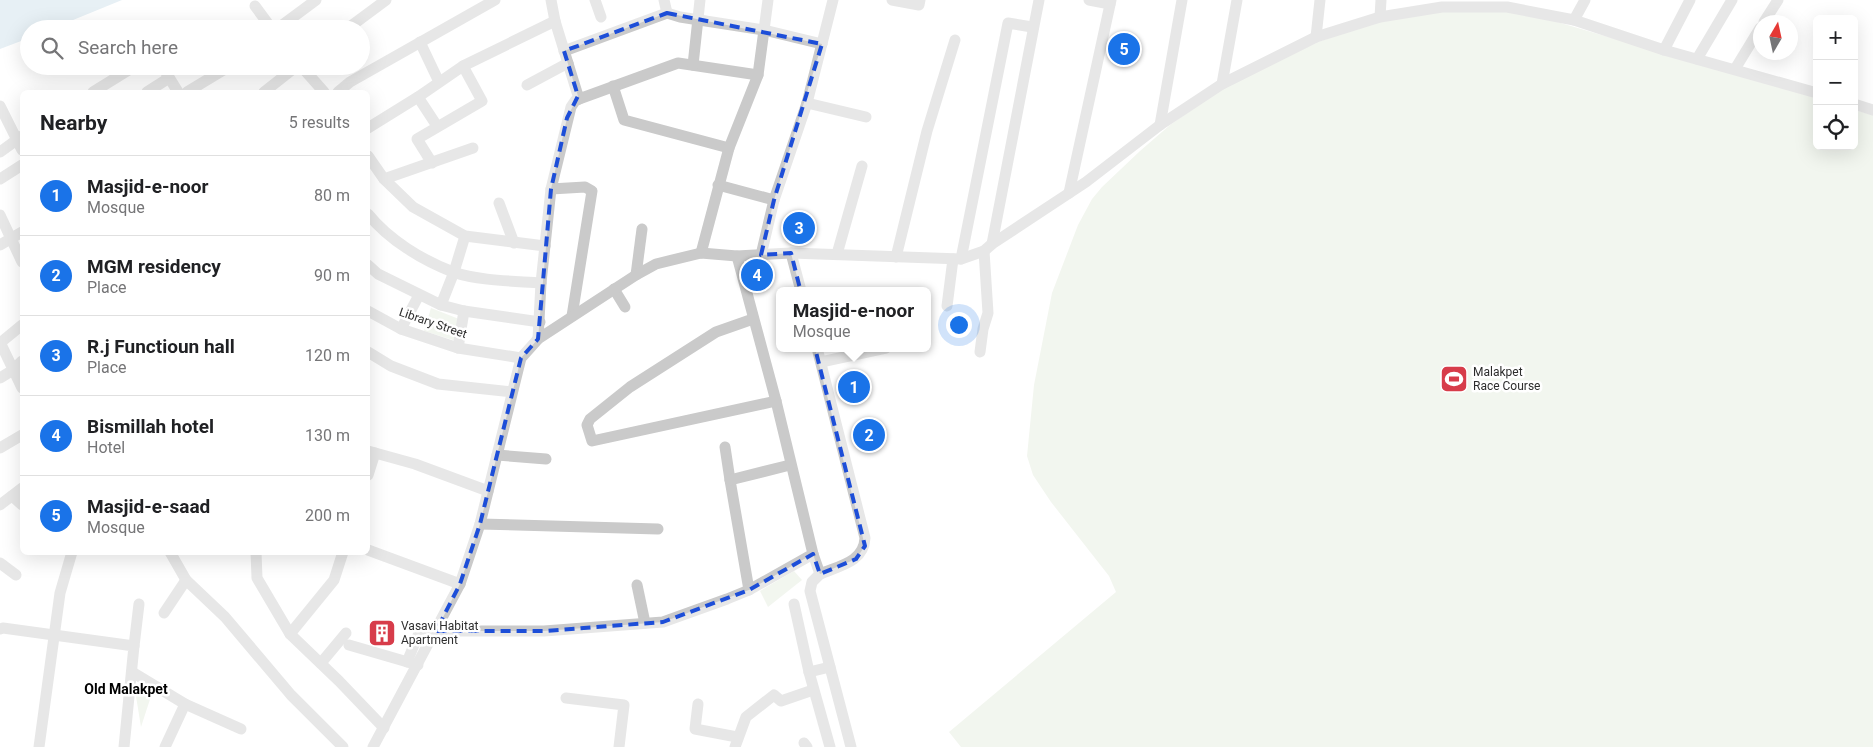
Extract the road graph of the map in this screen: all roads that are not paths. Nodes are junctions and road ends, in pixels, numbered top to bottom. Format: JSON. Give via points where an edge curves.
{"nodes":[{"id":1,"x":316,"y":0,"type":"edge"},
{"id":2,"x":495,"y":0,"type":"edge"},
{"id":3,"x":551,"y":0,"type":"edge"},
{"id":4,"x":595,"y":0,"type":"edge"},
{"id":5,"x":664,"y":0,"type":"edge"},
{"id":6,"x":700,"y":0,"type":"edge"},
{"id":7,"x":768,"y":0,"type":"edge"},
{"id":8,"x":832,"y":0,"type":"edge"},
{"id":9,"x":892,"y":0,"type":"edge"},
{"id":10,"x":920,"y":0,"type":"edge"},
{"id":11,"x":1039,"y":0,"type":"edge"},
{"id":12,"x":1089,"y":0,"type":"edge"},
{"id":13,"x":1182,"y":0,"type":"edge"},
{"id":14,"x":1237,"y":0,"type":"edge"},
{"id":15,"x":1320,"y":0,"type":"edge"},
{"id":16,"x":1381,"y":0,"type":"edge"},
{"id":17,"x":1690,"y":0,"type":"edge"},
{"id":18,"x":1732,"y":0,"type":"edge"},
{"id":19,"x":1778,"y":0,"type":"edge"},
{"id":20,"x":1581,"y":1,"type":"edge"},
{"id":21,"x":380,"y":2,"type":"edge"},
{"id":22,"x":1110,"y":2,"type":"edge"},
{"id":23,"x":1442,"y":4,"type":"edge"},
{"id":24,"x":255,"y":6,"type":"dead end"},
{"id":25,"x":667,"y":13,"type":"junction"},
{"id":26,"x":1768,"y":15,"type":"edge"},
{"id":27,"x":601,"y":16,"type":"dead end"},
{"id":28,"x":1380,"y":17,"type":"junction"},
{"id":29,"x":265,"y":20,"type":"edge"},
{"id":30,"x":289,"y":20,"type":"edge"},
{"id":31,"x":358,"y":20,"type":"edge"},
{"id":32,"x":698,"y":20,"type":"junction"},
{"id":33,"x":1574,"y":20,"type":"junction"},
{"id":34,"x":555,"y":21,"type":"junction"},
{"id":35,"x":1032,"y":28,"type":"junction"},
{"id":36,"x":764,"y":30,"type":"junction"},
{"id":37,"x":1316,"y":37,"type":"junction"},
{"id":38,"x":955,"y":40,"type":"dead end"},
{"id":39,"x":1753,"y":40,"type":"edge"},
{"id":40,"x":420,"y":42,"type":"junction"},
{"id":41,"x":822,"y":44,"type":"junction"},
{"id":42,"x":1664,"y":50,"type":"junction"},
{"id":43,"x":564,"y":51,"type":"junction"},
{"id":44,"x":1697,"y":58,"type":"junction"},
{"id":45,"x":568,"y":63,"type":"junction"},
{"id":46,"x":693,"y":65,"type":"junction"},
{"id":47,"x":463,"y":66,"type":"junction"},
{"id":48,"x":1736,"y":69,"type":"junction"},
{"id":49,"x":370,"y":71,"type":"edge"},
{"id":50,"x":120,"y":75,"type":"edge"},
{"id":51,"x":167,"y":75,"type":"edge"},
{"id":52,"x":215,"y":75,"type":"edge"},
{"id":53,"x":286,"y":75,"type":"edge"},
{"id":54,"x":309,"y":75,"type":"edge"},
{"id":55,"x":362,"y":75,"type":"edge"},
{"id":56,"x":758,"y":75,"type":"junction"},
{"id":57,"x":169,"y":78,"type":"junction"},
{"id":58,"x":440,"y":82,"type":"junction"},
{"id":59,"x":1222,"y":84,"type":"junction"},
{"id":60,"x":527,"y":85,"type":"dead end"},
{"id":61,"x":613,"y":86,"type":"junction"},
{"id":62,"x":96,"y":90,"type":"edge"},
{"id":63,"x":151,"y":90,"type":"edge"},
{"id":64,"x":177,"y":90,"type":"edge"},
{"id":65,"x":190,"y":90,"type":"edge"},
{"id":66,"x":267,"y":90,"type":"edge"},
{"id":67,"x":322,"y":90,"type":"edge"},
{"id":68,"x":340,"y":90,"type":"edge"},
{"id":69,"x":1813,"y":92,"type":"edge"},
{"id":70,"x":418,"y":97,"type":"junction"},
{"id":71,"x":579,"y":99,"type":"junction"},
{"id":72,"x":807,"y":103,"type":"junction"},
{"id":73,"x":1857,"y":105,"type":"edge"},
{"id":74,"x":1873,"y":110,"type":"edge"},
{"id":75,"x":2,"y":114,"type":"edge"},
{"id":76,"x":866,"y":117,"type":"dead end"},
{"id":77,"x":1160,"y":125,"type":"junction"},
{"id":78,"x":11,"y":126,"type":"junction"},
{"id":79,"x":437,"y":126,"type":"junction"},
{"id":80,"x":370,"y":127,"type":"edge"},
{"id":81,"x":0,"y":133,"type":"edge"},
{"id":82,"x":20,"y":140,"type":"edge"},
{"id":83,"x":20,"y":142,"type":"edge"},
{"id":84,"x":473,"y":148,"type":"dead end"},
{"id":85,"x":729,"y":148,"type":"junction"},
{"id":86,"x":0,"y":152,"type":"edge"},
{"id":87,"x":432,"y":163,"type":"junction"},
{"id":88,"x":20,"y":165,"type":"edge"},
{"id":89,"x":862,"y":166,"type":"dead end"},
{"id":90,"x":372,"y":172,"type":"edge"},
{"id":91,"x":0,"y":179,"type":"edge"},
{"id":92,"x":384,"y":179,"type":"junction"},
{"id":93,"x":718,"y":185,"type":"junction"},
{"id":94,"x":550,"y":190,"type":"junction"},
{"id":95,"x":1069,"y":193,"type":"junction"},
{"id":96,"x":774,"y":200,"type":"junction"},
{"id":97,"x":499,"y":203,"type":"dead end"},
{"id":98,"x":0,"y":215,"type":"edge"},
{"id":99,"x":370,"y":217,"type":"edge"},
{"id":100,"x":642,"y":229,"type":"dead end"},
{"id":101,"x":20,"y":234,"type":"edge"},
{"id":102,"x":465,"y":236,"type":"junction"},
{"id":103,"x":12,"y":240,"type":"junction"},
{"id":104,"x":514,"y":242,"type":"junction"},
{"id":105,"x":0,"y":245,"type":"edge"},
{"id":106,"x":545,"y":246,"type":"junction"},
{"id":107,"x":988,"y":248,"type":"junction"},
{"id":108,"x":701,"y":253,"type":"junction"},
{"id":109,"x":791,"y":253,"type":"junction"},
{"id":110,"x":837,"y":254,"type":"junction"},
{"id":111,"x":762,"y":255,"type":"junction"},
{"id":112,"x":737,"y":256,"type":"junction"},
{"id":113,"x":896,"y":257,"type":"junction"},
{"id":114,"x":20,"y":258,"type":"edge"},
{"id":115,"x":957,"y":259,"type":"junction"},
{"id":116,"x":370,"y":267,"type":"edge"},
{"id":117,"x":454,"y":272,"type":"junction"},
{"id":118,"x":636,"y":275,"type":"junction"},
{"id":119,"x":541,"y":283,"type":"junction"},
{"id":120,"x":800,"y":287,"type":"edge"},
{"id":121,"x":614,"y":289,"type":"junction"},
{"id":122,"x":419,"y":295,"type":"junction"},
{"id":123,"x":441,"y":305,"type":"junction"},
{"id":124,"x":947,"y":306,"type":"dead end"},
{"id":125,"x":625,"y":307,"type":"dead end"},
{"id":126,"x":464,"y":311,"type":"junction"},
{"id":127,"x":370,"y":312,"type":"edge"},
{"id":128,"x":572,"y":316,"type":"junction"},
{"id":129,"x":753,"y":319,"type":"junction"},
{"id":130,"x":540,"y":322,"type":"junction"},
{"id":131,"x":20,"y":327,"type":"edge"},
{"id":132,"x":401,"y":329,"type":"junction"},
{"id":133,"x":538,"y":339,"type":"junction"},
{"id":134,"x":0,"y":342,"type":"edge"},
{"id":135,"x":458,"y":348,"type":"junction"},
{"id":136,"x":818,"y":352,"type":"edge"},
{"id":137,"x":867,"y":352,"type":"edge"},
{"id":138,"x":980,"y":352,"type":"dead end"},
{"id":139,"x":370,"y":353,"type":"edge"},
{"id":140,"x":521,"y":358,"type":"junction"},
{"id":141,"x":821,"y":362,"type":"junction"},
{"id":142,"x":20,"y":363,"type":"edge"},
{"id":143,"x":13,"y":370,"type":"junction"},
{"id":144,"x":0,"y":378,"type":"edge"},
{"id":145,"x":20,"y":384,"type":"edge"},
{"id":146,"x":512,"y":392,"type":"junction"},
{"id":147,"x":776,"y":401,"type":"junction"},
{"id":148,"x":20,"y":436,"type":"edge"},
{"id":149,"x":725,"y":447,"type":"dead end"},
{"id":150,"x":0,"y":448,"type":"edge"},
{"id":151,"x":371,"y":452,"type":"edge"},
{"id":152,"x":497,"y":455,"type":"junction"},
{"id":153,"x":546,"y":459,"type":"dead end"},
{"id":154,"x":790,"y":465,"type":"junction"},
{"id":155,"x":730,"y":480,"type":"junction"},
{"id":156,"x":20,"y":490,"type":"edge"},
{"id":157,"x":488,"y":491,"type":"junction"},
{"id":158,"x":12,"y":496,"type":"junction"},
{"id":159,"x":20,"y":503,"type":"edge"},
{"id":160,"x":0,"y":505,"type":"edge"},
{"id":161,"x":480,"y":524,"type":"junction"},
{"id":162,"x":658,"y":529,"type":"dead end"},
{"id":163,"x":370,"y":551,"type":"edge"},
{"id":164,"x":813,"y":554,"type":"junction"},
{"id":165,"x":71,"y":555,"type":"edge"},
{"id":166,"x":172,"y":555,"type":"edge"},
{"id":167,"x":256,"y":555,"type":"edge"},
{"id":168,"x":342,"y":555,"type":"edge"},
{"id":169,"x":0,"y":563,"type":"edge"},
{"id":170,"x":820,"y":574,"type":"junction"},
{"id":171,"x":16,"y":575,"type":"dead end"},
{"id":172,"x":186,"y":580,"type":"junction"},
{"id":173,"x":460,"y":584,"type":"junction"},
{"id":174,"x":637,"y":585,"type":"dead end"},
{"id":175,"x":749,"y":590,"type":"junction"},
{"id":176,"x":139,"y":604,"type":"dead end"},
{"id":177,"x":794,"y":604,"type":"dead end"},
{"id":178,"x":164,"y":613,"type":"dead end"},
{"id":179,"x":645,"y":623,"type":"junction"},
{"id":180,"x":0,"y":629,"type":"edge"},
{"id":181,"x":436,"y":631,"type":"junction"},
{"id":182,"x":346,"y":633,"type":"dead end"},
{"id":183,"x":290,"y":634,"type":"junction"},
{"id":184,"x":53,"y":635,"type":"junction"},
{"id":185,"x":349,"y":645,"type":"dead end"},
{"id":186,"x":134,"y":646,"type":"junction"},
{"id":187,"x":321,"y":663,"type":"junction"},
{"id":188,"x":413,"y":663,"type":"junction"},
{"id":189,"x":830,"y":667,"type":"junction"},
{"id":190,"x":132,"y":672,"type":"junction"},
{"id":191,"x":809,"y":672,"type":"junction"},
{"id":192,"x":814,"y":690,"type":"junction"},
{"id":193,"x":566,"y":698,"type":"dead end"},
{"id":194,"x":185,"y":704,"type":"junction"},
{"id":195,"x":698,"y":704,"type":"dead end"},
{"id":196,"x":384,"y":728,"type":"junction"},
{"id":197,"x":241,"y":729,"type":"dead end"},
{"id":198,"x":736,"y":742,"type":"edge"},
{"id":199,"x":39,"y":747,"type":"edge"},
{"id":200,"x":124,"y":747,"type":"edge"},
{"id":201,"x":165,"y":747,"type":"edge"},
{"id":202,"x":342,"y":747,"type":"edge"},
{"id":203,"x":373,"y":747,"type":"edge"},
{"id":204,"x":619,"y":747,"type":"edge"},
{"id":205,"x":830,"y":747,"type":"edge"},
{"id":206,"x":851,"y":747,"type":"edge"}],
"edges":[{"from":1,"to":30,"type":"street"},
{"from":2,"to":40,"type":"street"},
{"from":3,"to":34,"type":"street"},
{"from":4,"to":27,"type":"street"},
{"from":5,"to":25,"type":"street"},
{"from":6,"to":32,"type":"street"},
{"from":7,"to":36,"type":"street"},
{"from":8,"to":41,"type":"street"},
{"from":9,"to":10,"type":"street","via":[[919,5]]},
{"from":11,"to":35,"type":"street"},
{"from":12,"to":22,"type":"street"},
{"from":13,"to":77,"type":"street"},
{"from":14,"to":59,"type":"street"},
{"from":15,"to":37,"type":"street"},
{"from":16,"to":28,"type":"street"},
{"from":17,"to":42,"type":"street"},
{"from":18,"to":44,"type":"street"},
{"from":19,"to":26,"type":"street"},
{"from":20,"to":33,"type":"street"},
{"from":21,"to":31,"type":"street"},
{"from":22,"to":95,"type":"street"},
{"from":23,"to":28,"type":"street"},
{"from":23,"to":33,"type":"street","via":[[1507,7]]},
{"from":24,"to":29,"type":"street"},
{"from":25,"to":32,"type":"street"},
{"from":25,"to":43,"type":"street"},
{"from":28,"to":37,"type":"street"},
{"from":32,"to":36,"type":"street"},
{"from":32,"to":46,"type":"street"},
{"from":33,"to":42,"type":"street"},
{"from":34,"to":43,"type":"street"},
{"from":34,"to":47,"type":"street"},
{"from":35,"to":107,"type":"street"},
{"from":35,"to":115,"type":"street","via":[[1008,22]]},
{"from":36,"to":41,"type":"street"},
{"from":36,"to":56,"type":"street"},
{"from":37,"to":59,"type":"street"},
{"from":38,"to":113,"type":"street","via":[[927,131]]},
{"from":39,"to":48,"type":"street"},
{"from":40,"to":49,"type":"street"},
{"from":40,"to":58,"type":"street"},
{"from":41,"to":72,"type":"street"},
{"from":42,"to":44,"type":"street"},
{"from":43,"to":45,"type":"street"},
{"from":44,"to":48,"type":"street"},
{"from":45,"to":60,"type":"street"},
{"from":45,"to":71,"type":"street"},
{"from":46,"to":56,"type":"street"},
{"from":46,"to":61,"type":"street","via":[[678,63]]},
{"from":47,"to":58,"type":"street"},
{"from":47,"to":79,"type":"street","via":[[482,101]]},
{"from":48,"to":69,"type":"street"},
{"from":50,"to":62,"type":"street"},
{"from":51,"to":57,"type":"street"},
{"from":52,"to":65,"type":"street"},
{"from":53,"to":66,"type":"street"},
{"from":54,"to":67,"type":"street"},
{"from":55,"to":68,"type":"street"},
{"from":56,"to":85,"type":"street"},
{"from":57,"to":63,"type":"street"},
{"from":57,"to":64,"type":"street"},
{"from":58,"to":70,"type":"street"},
{"from":59,"to":77,"type":"street"},
{"from":61,"to":71,"type":"street"},
{"from":61,"to":85,"type":"street","via":[[624,120]]},
{"from":70,"to":79,"type":"street"},
{"from":70,"to":80,"type":"street"},
{"from":71,"to":94,"type":"street","via":[[569,113]]},
{"from":72,"to":76,"type":"street"},
{"from":72,"to":96,"type":"street"},
{"from":73,"to":74,"type":"street"},
{"from":75,"to":78,"type":"street"},
{"from":77,"to":95,"type":"street"},
{"from":78,"to":81,"type":"street"},
{"from":78,"to":82,"type":"street"},
{"from":79,"to":87,"type":"street","via":[[417,139]]},
{"from":83,"to":86,"type":"street"},
{"from":84,"to":87,"type":"street"},
{"from":85,"to":93,"type":"street"},
{"from":87,"to":92,"type":"street"},
{"from":88,"to":91,"type":"street"},
{"from":89,"to":110,"type":"street"},
{"from":90,"to":92,"type":"street"},
{"from":92,"to":102,"type":"street","via":[[413,207]]},
{"from":93,"to":96,"type":"street"},
{"from":93,"to":108,"type":"street"},
{"from":94,"to":106,"type":"street"},
{"from":94,"to":128,"type":"street","via":[[585,187],[592,191]]},
{"from":95,"to":107,"type":"street"},
{"from":96,"to":111,"type":"street"},
{"from":97,"to":104,"type":"street"},
{"from":98,"to":103,"type":"street"},
{"from":99,"to":117,"type":"street","via":[[409,250]]},
{"from":100,"to":118,"type":"street"},
{"from":101,"to":103,"type":"street"},
{"from":102,"to":104,"type":"street"},
{"from":102,"to":117,"type":"street"},
{"from":103,"to":105,"type":"street"},
{"from":103,"to":114,"type":"street"},
{"from":104,"to":106,"type":"street"},
{"from":106,"to":119,"type":"street"},
{"from":107,"to":115,"type":"street"},
{"from":107,"to":138,"type":"street","via":[[988,312],[982,329]]},
{"from":108,"to":112,"type":"street"},
{"from":108,"to":118,"type":"street","via":[[656,264]]},
{"from":109,"to":110,"type":"street"},
{"from":109,"to":111,"type":"street"},
{"from":109,"to":120,"type":"street"},
{"from":110,"to":113,"type":"street"},
{"from":111,"to":112,"type":"street"},
{"from":112,"to":129,"type":"street"},
{"from":113,"to":115,"type":"street"},
{"from":115,"to":124,"type":"street"},
{"from":116,"to":122,"type":"street"},
{"from":117,"to":119,"type":"street"},
{"from":117,"to":123,"type":"street"},
{"from":118,"to":121,"type":"street"},
{"from":119,"to":130,"type":"street"},
{"from":121,"to":125,"type":"street"},
{"from":121,"to":128,"type":"street"},
{"from":122,"to":123,"type":"street"},
{"from":122,"to":132,"type":"street"},
{"from":123,"to":126,"type":"street"},
{"from":126,"to":130,"type":"street"},
{"from":126,"to":135,"type":"street"},
{"from":127,"to":132,"type":"street","name":"Library Street"},
{"from":128,"to":133,"type":"street"},
{"from":129,"to":147,"type":"street"},
{"from":129,"to":147,"type":"street","via":[[716,332],[630,387],[590,419],[587,426],[592,441]]},
{"from":130,"to":133,"type":"street"},
{"from":131,"to":134,"type":"street"},
{"from":132,"to":135,"type":"street","name":"Library Street"},
{"from":133,"to":140,"type":"street"},
{"from":134,"to":143,"type":"street"},
{"from":135,"to":140,"type":"street","name":"Library Street"},
{"from":136,"to":141,"type":"street"},
{"from":137,"to":141,"type":"street"},
{"from":139,"to":146,"type":"street","via":[[390,366],[438,384]]},
{"from":140,"to":146,"type":"street"},
{"from":141,"to":170,"type":"street","via":[[865,546],[856,559]]},
{"from":142,"to":143,"type":"street"},
{"from":143,"to":144,"type":"street"},
{"from":143,"to":145,"type":"street"},
{"from":146,"to":152,"type":"street"},
{"from":147,"to":154,"type":"street"},
{"from":148,"to":150,"type":"street"},
{"from":149,"to":155,"type":"street"},
{"from":151,"to":157,"type":"street","via":[[415,464]]},
{"from":152,"to":153,"type":"street"},
{"from":152,"to":157,"type":"street"},
{"from":154,"to":155,"type":"street"},
{"from":154,"to":164,"type":"street"},
{"from":155,"to":175,"type":"street"},
{"from":156,"to":158,"type":"street"},
{"from":157,"to":161,"type":"street"},
{"from":158,"to":159,"type":"street"},
{"from":158,"to":160,"type":"street"},
{"from":161,"to":162,"type":"street"},
{"from":161,"to":173,"type":"street"},
{"from":163,"to":173,"type":"street"},
{"from":164,"to":170,"type":"street"},
{"from":164,"to":175,"type":"street"},
{"from":165,"to":184,"type":"street"},
{"from":166,"to":172,"type":"street"},
{"from":167,"to":183,"type":"street","via":[[257,578]]},
{"from":168,"to":183,"type":"street","via":[[334,580]]},
{"from":169,"to":171,"type":"street"},
{"from":170,"to":189,"type":"street","via":[[812,582],[810,591]]},
{"from":172,"to":178,"type":"street"},
{"from":172,"to":202,"type":"street","via":[[225,617],[291,695]]},
{"from":173,"to":181,"type":"street"},
{"from":174,"to":179,"type":"street"},
{"from":175,"to":179,"type":"street","via":[[663,622]]},
{"from":176,"to":186,"type":"street"},
{"from":177,"to":191,"type":"street"},
{"from":179,"to":181,"type":"street","via":[[544,631]]},
{"from":180,"to":184,"type":"street"},
{"from":181,"to":188,"type":"street"},
{"from":181,"to":188,"type":"street","via":[[420,627]]},
{"from":182,"to":187,"type":"street"},
{"from":183,"to":187,"type":"street"},
{"from":184,"to":186,"type":"street"},
{"from":184,"to":199,"type":"street"},
{"from":185,"to":188,"type":"street"},
{"from":186,"to":190,"type":"street"},
{"from":187,"to":196,"type":"street"},
{"from":188,"to":196,"type":"street"},
{"from":189,"to":191,"type":"street"},
{"from":189,"to":206,"type":"street"},
{"from":190,"to":194,"type":"street"},
{"from":190,"to":200,"type":"street"},
{"from":191,"to":192,"type":"street"},
{"from":192,"to":198,"type":"street","via":[[781,701],[774,695],[746,717]]},
{"from":192,"to":205,"type":"street"},
{"from":193,"to":204,"type":"street","via":[[624,705]]},
{"from":194,"to":197,"type":"street"},
{"from":194,"to":201,"type":"street"},
{"from":195,"to":198,"type":"street","via":[[695,729]]},
{"from":196,"to":203,"type":"street"}]}
